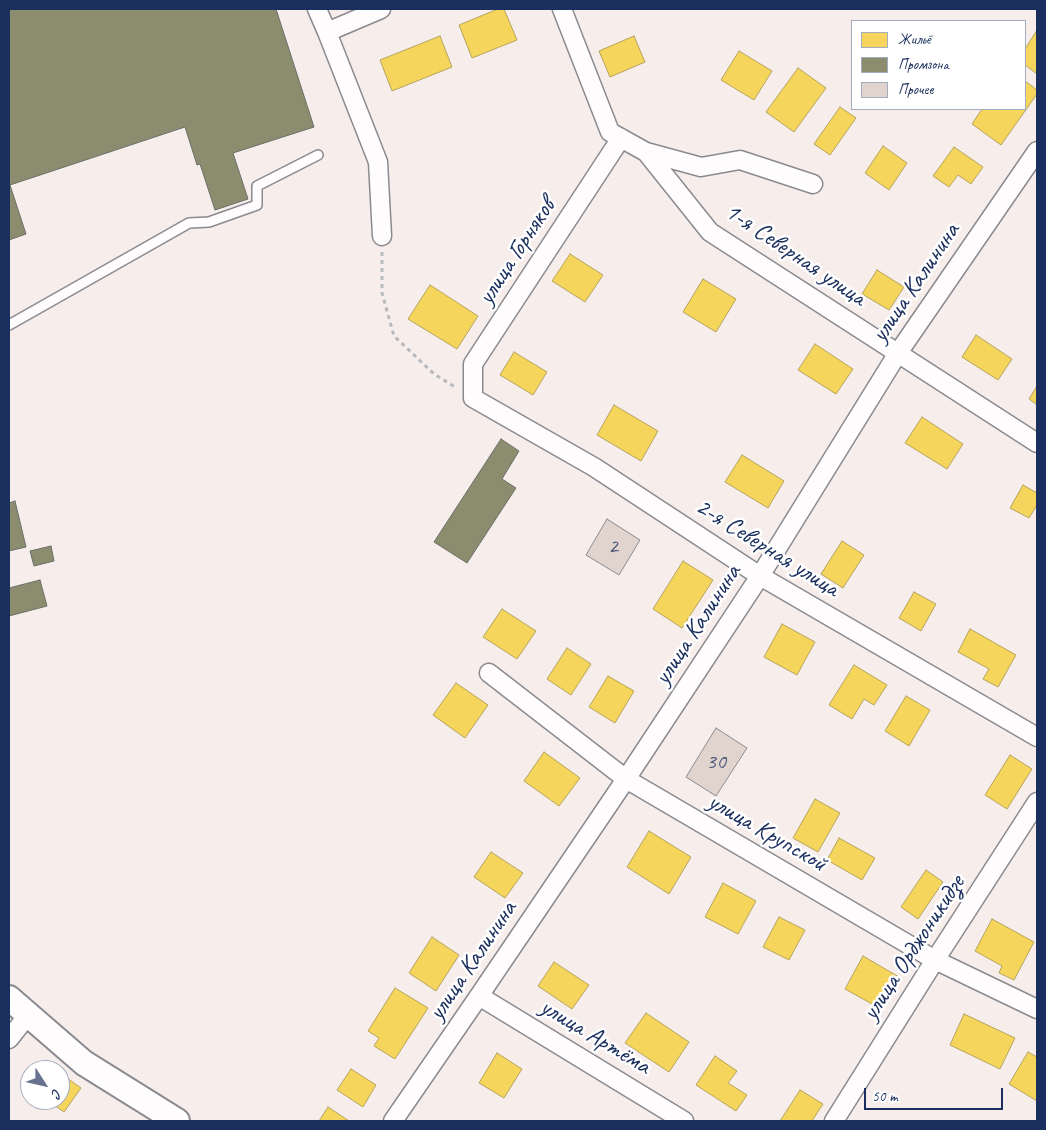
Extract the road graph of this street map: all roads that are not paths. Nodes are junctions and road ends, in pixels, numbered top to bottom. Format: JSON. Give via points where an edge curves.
{"nodes":[{"id":1,"x":317,"y":9,"type":"edge"},
{"id":2,"x":381,"y":9,"type":"edge"},
{"id":3,"x":562,"y":9,"type":"edge"},
{"id":4,"x":328,"y":32,"type":"junction"},
{"id":5,"x":621,"y":138,"type":"junction"},
{"id":6,"x":1037,"y":151,"type":"edge"},
{"id":7,"x":646,"y":152,"type":"junction"},
{"id":8,"x":318,"y":155,"type":"dead end"},
{"id":9,"x":813,"y":184,"type":"dead end"},
{"id":10,"x":382,"y":236,"type":"road end"},
{"id":11,"x":9,"y":325,"type":"edge"},
{"id":12,"x":898,"y":353,"type":"junction"},
{"id":13,"x":473,"y":398,"type":"joint"},
{"id":14,"x":1037,"y":443,"type":"edge"},
{"id":15,"x":760,"y":576,"type":"junction"},
{"id":16,"x":489,"y":673,"type":"dead end"},
{"id":17,"x":1037,"y":737,"type":"edge"},
{"id":18,"x":626,"y":779,"type":"junction"},
{"id":19,"x":1037,"y":802,"type":"edge"},
{"id":20,"x":935,"y":960,"type":"junction"},
{"id":21,"x":479,"y":996,"type":"junction"},
{"id":22,"x":9,"y":998,"type":"edge"},
{"id":23,"x":1037,"y":1008,"type":"edge"},
{"id":24,"x":28,"y":1015,"type":"junction"},
{"id":25,"x":9,"y":1039,"type":"edge"},
{"id":26,"x":177,"y":1121,"type":"edge"},
{"id":27,"x":393,"y":1121,"type":"edge"},
{"id":28,"x":684,"y":1121,"type":"edge"},
{"id":29,"x":834,"y":1121,"type":"edge"}],
"edges":[{"from":1,"to":4,"type":"street"},
{"from":2,"to":4,"type":"street"},
{"from":3,"to":5,"type":"street","name":"1-я Северная улица","via":[[610,132]]},
{"from":4,"to":10,"type":"street","via":[[378,162]]},
{"from":5,"to":7,"type":"street","name":"1-я Северная улица"},
{"from":5,"to":13,"type":"street","name":"улица Горняков","via":[[473,364]]},
{"from":6,"to":12,"type":"street","name":"улица Калинина"},
{"from":7,"to":9,"type":"street","name":"1-я Северная улица","via":[[701,167],[740,160]]},
{"from":7,"to":12,"type":"street","name":"1-я Северная улица","via":[[710,232]]},
{"from":8,"to":11,"type":"lane","via":[[257,186],[257,205],[210,222],[189,223]]},
{"from":12,"to":14,"type":"street","name":"1-я Северная улица"},
{"from":12,"to":15,"type":"street","name":"улица Калинина"},
{"from":13,"to":15,"type":"street","name":"2-я Северная улица","via":[[594,467]]},
{"from":15,"to":17,"type":"street","name":"2-я Северная улица"},
{"from":15,"to":18,"type":"street","name":"улица Калинина"},
{"from":16,"to":18,"type":"street","name":"улица Крупской"},
{"from":18,"to":20,"type":"street","name":"улица Крупской"},
{"from":18,"to":21,"type":"street","name":"улица Калинина"},
{"from":19,"to":20,"type":"street","name":"улица Орджоникидзе"},
{"from":20,"to":23,"type":"street","name":"улица Крупской"},
{"from":20,"to":29,"type":"street","name":"улица Орджоникидзе"},
{"from":21,"to":27,"type":"street","name":"улица Калинина"},
{"from":21,"to":28,"type":"street","name":"улица Артёма"},
{"from":22,"to":24,"type":"main road"},
{"from":24,"to":25,"type":"street"},
{"from":24,"to":26,"type":"main road","via":[[84,1063]]}]}
